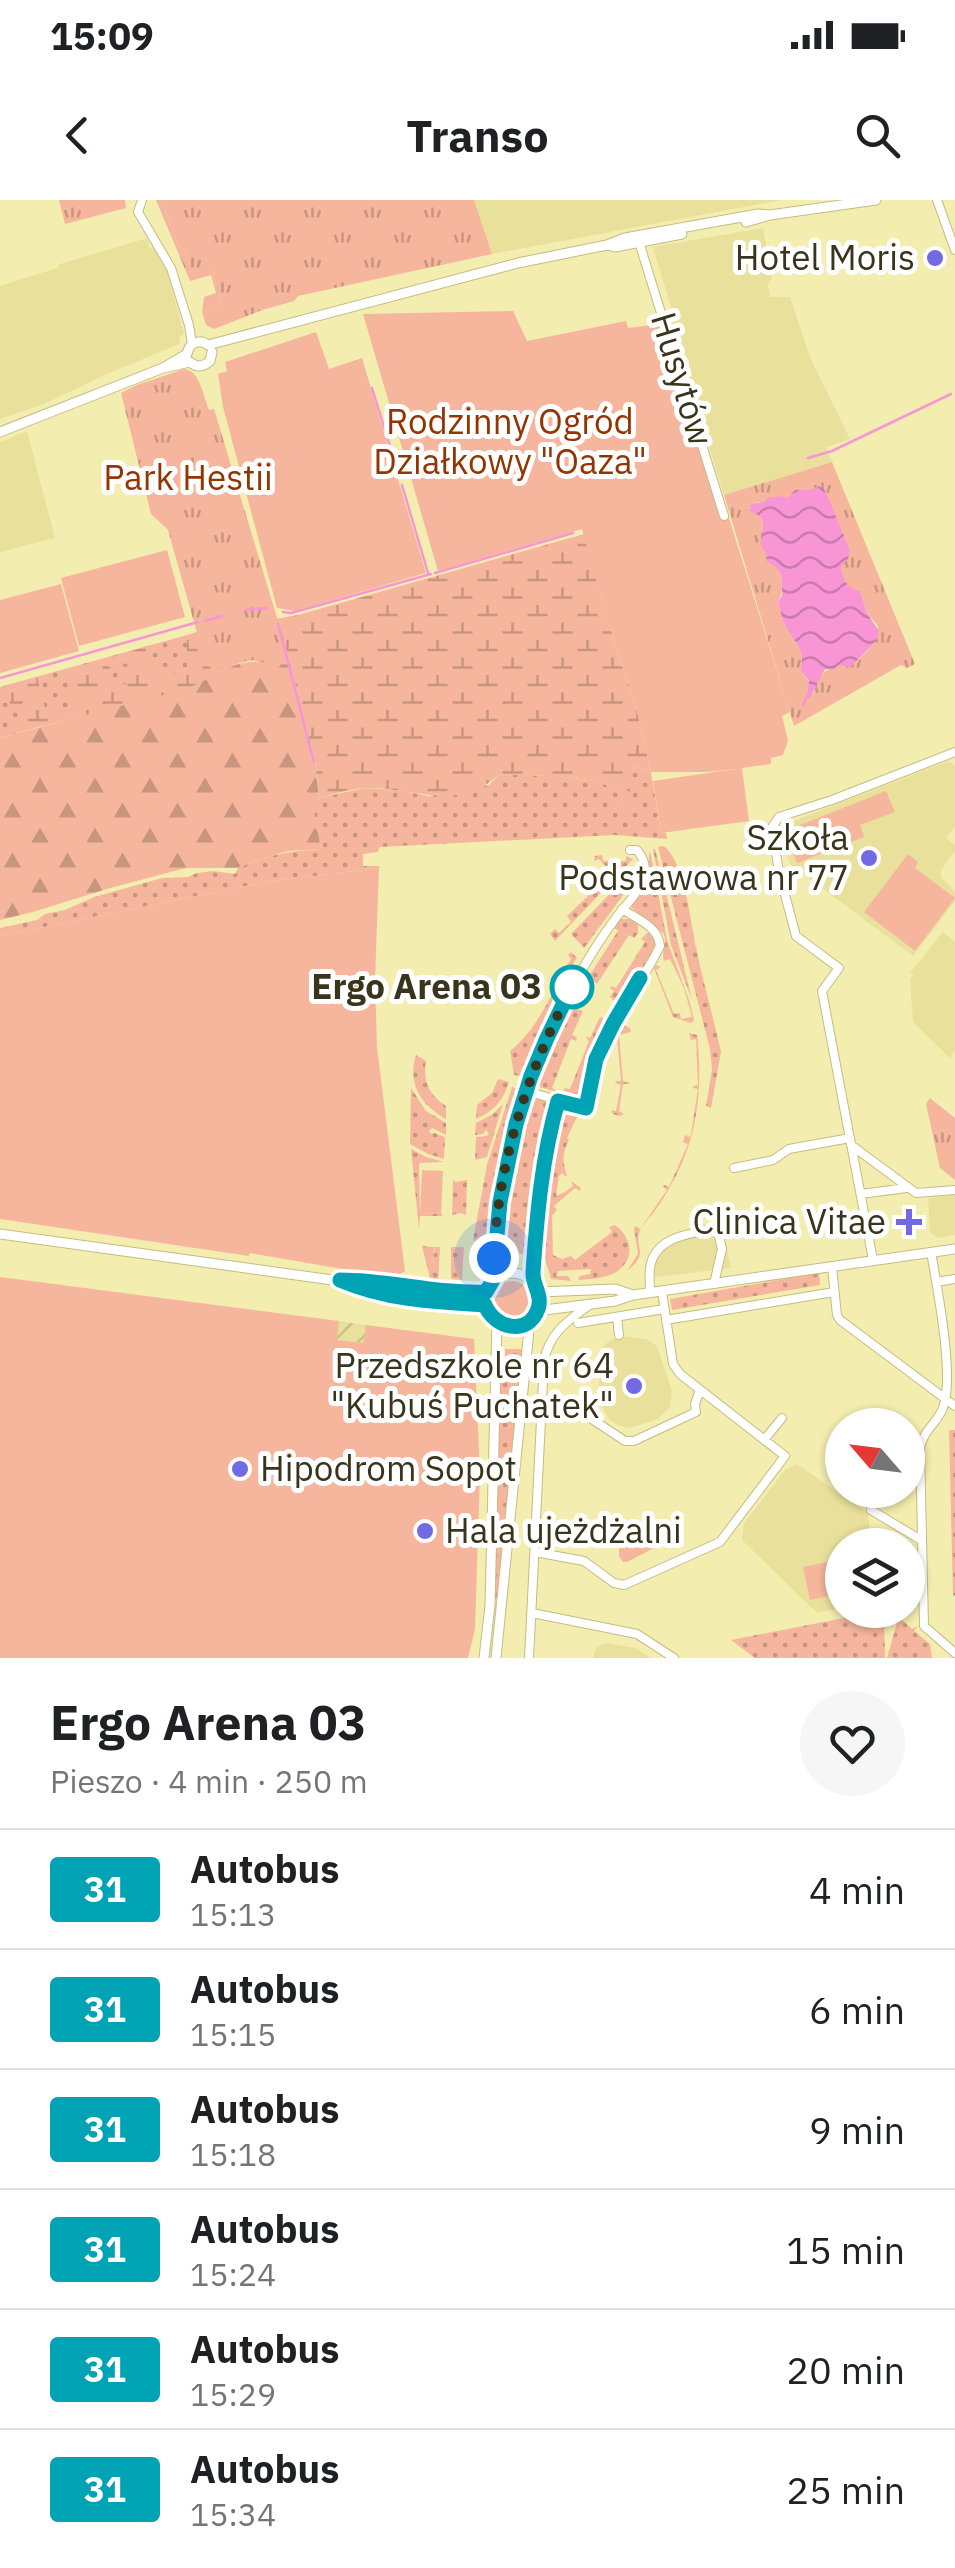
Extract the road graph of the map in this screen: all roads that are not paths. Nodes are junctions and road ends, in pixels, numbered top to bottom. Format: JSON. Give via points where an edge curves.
{"nodes":[{"id":1,"x":142,"y":200,"type":"edge"},
{"id":2,"x":876,"y":200,"type":"edge"},
{"id":3,"x":937,"y":200,"type":"edge"},
{"id":4,"x":770,"y":216,"type":"junction"},
{"id":5,"x":639,"y":242,"type":"junction"},
{"id":6,"x":607,"y":245,"type":"junction"},
{"id":7,"x":955,"y":250,"type":"edge"},
{"id":8,"x":198,"y":350,"type":"junction"},
{"id":9,"x":0,"y":432,"type":"edge"},
{"id":10,"x":724,"y":516,"type":"dead end"},
{"id":11,"x":955,"y":752,"type":"edge"},
{"id":12,"x":630,"y":850,"type":"dead end"},
{"id":13,"x":622,"y":909,"type":"junction"},
{"id":14,"x":526,"y":1092,"type":"junction"},
{"id":15,"x":558,"y":1101,"type":"junction"},
{"id":16,"x":850,"y":1142,"type":"junction"},
{"id":17,"x":734,"y":1168,"type":"dead end"},
{"id":18,"x":906,"y":1188,"type":"junction"},
{"id":19,"x":955,"y":1190,"type":"edge"},
{"id":20,"x":861,"y":1194,"type":"junction"},
{"id":21,"x":0,"y":1234,"type":"edge"},
{"id":22,"x":955,"y":1248,"type":"edge"},
{"id":23,"x":931,"y":1252,"type":"junction"},
{"id":24,"x":873,"y":1260,"type":"junction"},
{"id":25,"x":832,"y":1267,"type":"junction"},
{"id":26,"x":955,"y":1279,"type":"edge"},
{"id":27,"x":340,"y":1280,"type":"junction"},
{"id":28,"x":493,"y":1280,"type":"junction"},
{"id":29,"x":532,"y":1282,"type":"junction"},
{"id":30,"x":936,"y":1282,"type":"junction"},
{"id":31,"x":714,"y":1284,"type":"junction"},
{"id":32,"x":486,"y":1292,"type":"junction"},
{"id":33,"x":538,"y":1292,"type":"junction"},
{"id":34,"x":834,"y":1292,"type":"junction"},
{"id":35,"x":656,"y":1293,"type":"junction"},
{"id":36,"x":633,"y":1295,"type":"junction"},
{"id":37,"x":590,"y":1304,"type":"junction"},
{"id":38,"x":485,"y":1305,"type":"junction"},
{"id":39,"x":664,"y":1309,"type":"junction"},
{"id":40,"x":537,"y":1311,"type":"junction"},
{"id":41,"x":617,"y":1317,"type":"junction"},
{"id":42,"x":530,"y":1320,"type":"junction"},
{"id":43,"x":666,"y":1320,"type":"junction"},
{"id":44,"x":496,"y":1322,"type":"junction"},
{"id":45,"x":578,"y":1323,"type":"dead end"},
{"id":46,"x":619,"y":1335,"type":"dead end"},
{"id":47,"x":700,"y":1390,"type":"junction"},
{"id":48,"x":945,"y":1400,"type":"junction"},
{"id":49,"x":955,"y":1406,"type":"edge"},
{"id":50,"x":541,"y":1408,"type":"junction"},
{"id":51,"x":782,"y":1418,"type":"dead end"},
{"id":52,"x":764,"y":1440,"type":"junction"},
{"id":53,"x":872,"y":1510,"type":"dead end"},
{"id":54,"x":902,"y":1528,"type":"edge"},
{"id":55,"x":922,"y":1528,"type":"edge"},
{"id":56,"x":535,"y":1552,"type":"junction"},
{"id":57,"x":532,"y":1613,"type":"junction"},
{"id":58,"x":925,"y":1627,"type":"edge"},
{"id":59,"x":955,"y":1652,"type":"edge"},
{"id":60,"x":484,"y":1658,"type":"edge"},
{"id":61,"x":496,"y":1658,"type":"edge"},
{"id":62,"x":529,"y":1658,"type":"edge"},
{"id":63,"x":674,"y":1658,"type":"edge"}],
"edges":[{"from":1,"to":8,"type":"street","via":[[139,214],[171,268]]},
{"from":2,"to":4,"type":"street"},
{"from":3,"to":7,"type":"street"},
{"from":4,"to":5,"type":"street"},
{"from":4,"to":6,"type":"street"},
{"from":5,"to":6,"type":"street"},
{"from":5,"to":10,"type":"street","name":"Husytów"},
{"from":6,"to":8,"type":"street"},
{"from":8,"to":9,"type":"street"},
{"from":11,"to":16,"type":"street","via":[[779,817],[772,827],[796,936],[839,968],[822,991]]},
{"from":12,"to":13,"type":"street","via":[[643,857],[645,870]]},
{"from":13,"to":14,"type":"street","via":[[558,1014]]},
{"from":13,"to":15,"type":"street","via":[[654,929],[660,946],[596,1059],[586,1108]]},
{"from":14,"to":15,"type":"street"},
{"from":14,"to":28,"type":"street","via":[[502,1187]]},
{"from":15,"to":29,"type":"street","via":[[541,1180]]},
{"from":16,"to":17,"type":"street","via":[[789,1148],[772,1160]]},
{"from":16,"to":18,"type":"street"},
{"from":16,"to":20,"type":"street"},
{"from":18,"to":19,"type":"street","via":[[925,1194]]},
{"from":18,"to":20,"type":"street"},
{"from":20,"to":24,"type":"street"},
{"from":21,"to":27,"type":"street"},
{"from":22,"to":23,"type":"street"},
{"from":23,"to":24,"type":"street"},
{"from":23,"to":30,"type":"street"},
{"from":24,"to":25,"type":"street"},
{"from":25,"to":31,"type":"street"},
{"from":25,"to":34,"type":"street"},
{"from":26,"to":30,"type":"street"},
{"from":27,"to":32,"type":"street"},
{"from":27,"to":38,"type":"street","via":[[420,1301]]},
{"from":28,"to":29,"type":"street","via":[[509,1272]]},
{"from":28,"to":32,"type":"street"},
{"from":29,"to":33,"type":"street"},
{"from":30,"to":48,"type":"street","via":[[947,1357]]},
{"from":31,"to":35,"type":"street"},
{"from":31,"to":35,"type":"street","via":[[722,1249],[717,1228],[662,1246],[650,1267]]},
{"from":32,"to":38,"type":"street"},
{"from":33,"to":36,"type":"street","via":[[615,1289]]},
{"from":33,"to":40,"type":"street"},
{"from":34,"to":43,"type":"street"},
{"from":34,"to":48,"type":"street","via":[[840,1320]]},
{"from":35,"to":36,"type":"street"},
{"from":35,"to":39,"type":"street"},
{"from":36,"to":37,"type":"street"},
{"from":37,"to":40,"type":"street"},
{"from":37,"to":50,"type":"street","via":[[549,1345]]},
{"from":38,"to":44,"type":"street"},
{"from":39,"to":41,"type":"street"},
{"from":39,"to":43,"type":"street"},
{"from":40,"to":42,"type":"street"},
{"from":41,"to":45,"type":"street"},
{"from":41,"to":46,"type":"street"},
{"from":42,"to":44,"type":"street","via":[[518,1327]]},
{"from":42,"to":61,"type":"street"},
{"from":43,"to":47,"type":"street","via":[[673,1364]]},
{"from":44,"to":60,"type":"street"},
{"from":47,"to":50,"type":"street","via":[[696,1412],[634,1440],[620,1439],[584,1414]]},
{"from":47,"to":52,"type":"street"},
{"from":48,"to":49,"type":"street"},
{"from":48,"to":55,"type":"street","via":[[920,1443]]},
{"from":50,"to":56,"type":"street"},
{"from":51,"to":52,"type":"street"},
{"from":52,"to":56,"type":"street","via":[[784,1456],[716,1545],[624,1586],[584,1561]]},
{"from":53,"to":54,"type":"street"},
{"from":56,"to":57,"type":"street"},
{"from":57,"to":62,"type":"street"},
{"from":57,"to":63,"type":"street","via":[[637,1634]]},
{"from":58,"to":59,"type":"street"}]}
